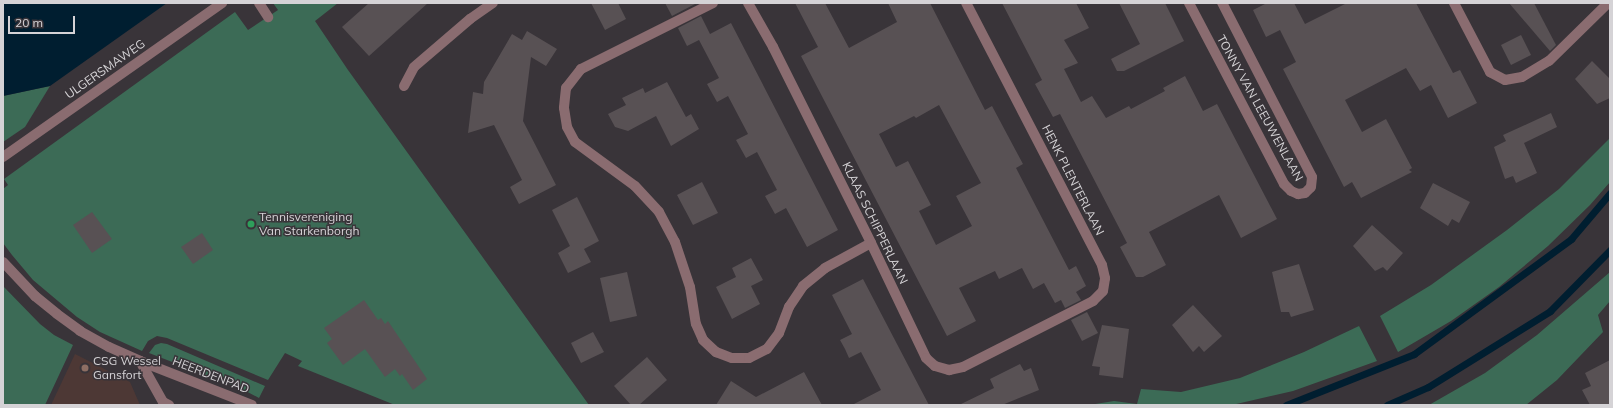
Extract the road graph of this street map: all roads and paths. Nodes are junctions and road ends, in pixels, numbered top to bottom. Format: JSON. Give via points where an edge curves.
{"nodes":[{"id":1,"x":222,"y":3,"type":"edge"},
{"id":2,"x":259,"y":3,"type":"edge"},
{"id":3,"x":493,"y":3,"type":"edge"},
{"id":4,"x":713,"y":3,"type":"edge"},
{"id":5,"x":748,"y":3,"type":"edge"},
{"id":6,"x":966,"y":3,"type":"edge"},
{"id":7,"x":1189,"y":3,"type":"edge"},
{"id":8,"x":1222,"y":3,"type":"edge"},
{"id":9,"x":1454,"y":3,"type":"edge"},
{"id":10,"x":1608,"y":3,"type":"edge"},
{"id":11,"x":268,"y":17,"type":"dead end"},
{"id":12,"x":404,"y":86,"type":"dead end"},
{"id":13,"x":3,"y":157,"type":"edge"},
{"id":14,"x":871,"y":244,"type":"junction"},
{"id":15,"x":3,"y":262,"type":"edge"},
{"id":16,"x":1025,"y":336,"type":"joint"},
{"id":17,"x":140,"y":361,"type":"junction"},
{"id":18,"x":245,"y":404,"type":"edge"},
{"id":19,"x":169,"y":405,"type":"edge"}],
"edges":[{"from":1,"to":13,"type":"street","name":"ULGERSMAWEG"},
{"from":2,"to":11,"type":"street"},
{"from":3,"to":12,"type":"street","via":[[470,19],[414,67]]},
{"from":4,"to":14,"type":"street","via":[[581,69],[566,88],[564,108],[567,127],[575,142],[635,186],[658,212],[675,242],[690,287],[696,324],[703,340],[716,352],[732,358],[749,358],[767,349],[779,333],[788,307],[803,286],[825,268]]},
{"from":5,"to":14,"type":"street","name":"KLAAS SCHIPPERLAAN","via":[[773,47]]},
{"from":6,"to":16,"type":"street","name":"HENK PLENTERLAAN","via":[[1102,265],[1105,278],[1102,291],[1093,301]]},
{"from":7,"to":8,"type":"street","name":"TONNY VAN LEEUWENLAAN","via":[[1284,184],[1291,192],[1305,193],[1311,187],[1312,177]]},
{"from":9,"to":10,"type":"street","via":[[1490,72],[1505,80],[1522,77],[1549,61]]},
{"from":14,"to":16,"type":"street","name":"KLAAS SCHIPPERLAAN","via":[[926,358],[935,366],[950,370],[963,367]]},
{"from":15,"to":17,"type":"street","name":"HEERDENPAD","via":[[35,296],[57,314],[109,347]]},
{"from":17,"to":18,"type":"street","name":"HEERDENPAD"},
{"from":17,"to":19,"type":"street","via":[[163,402]]}]}
